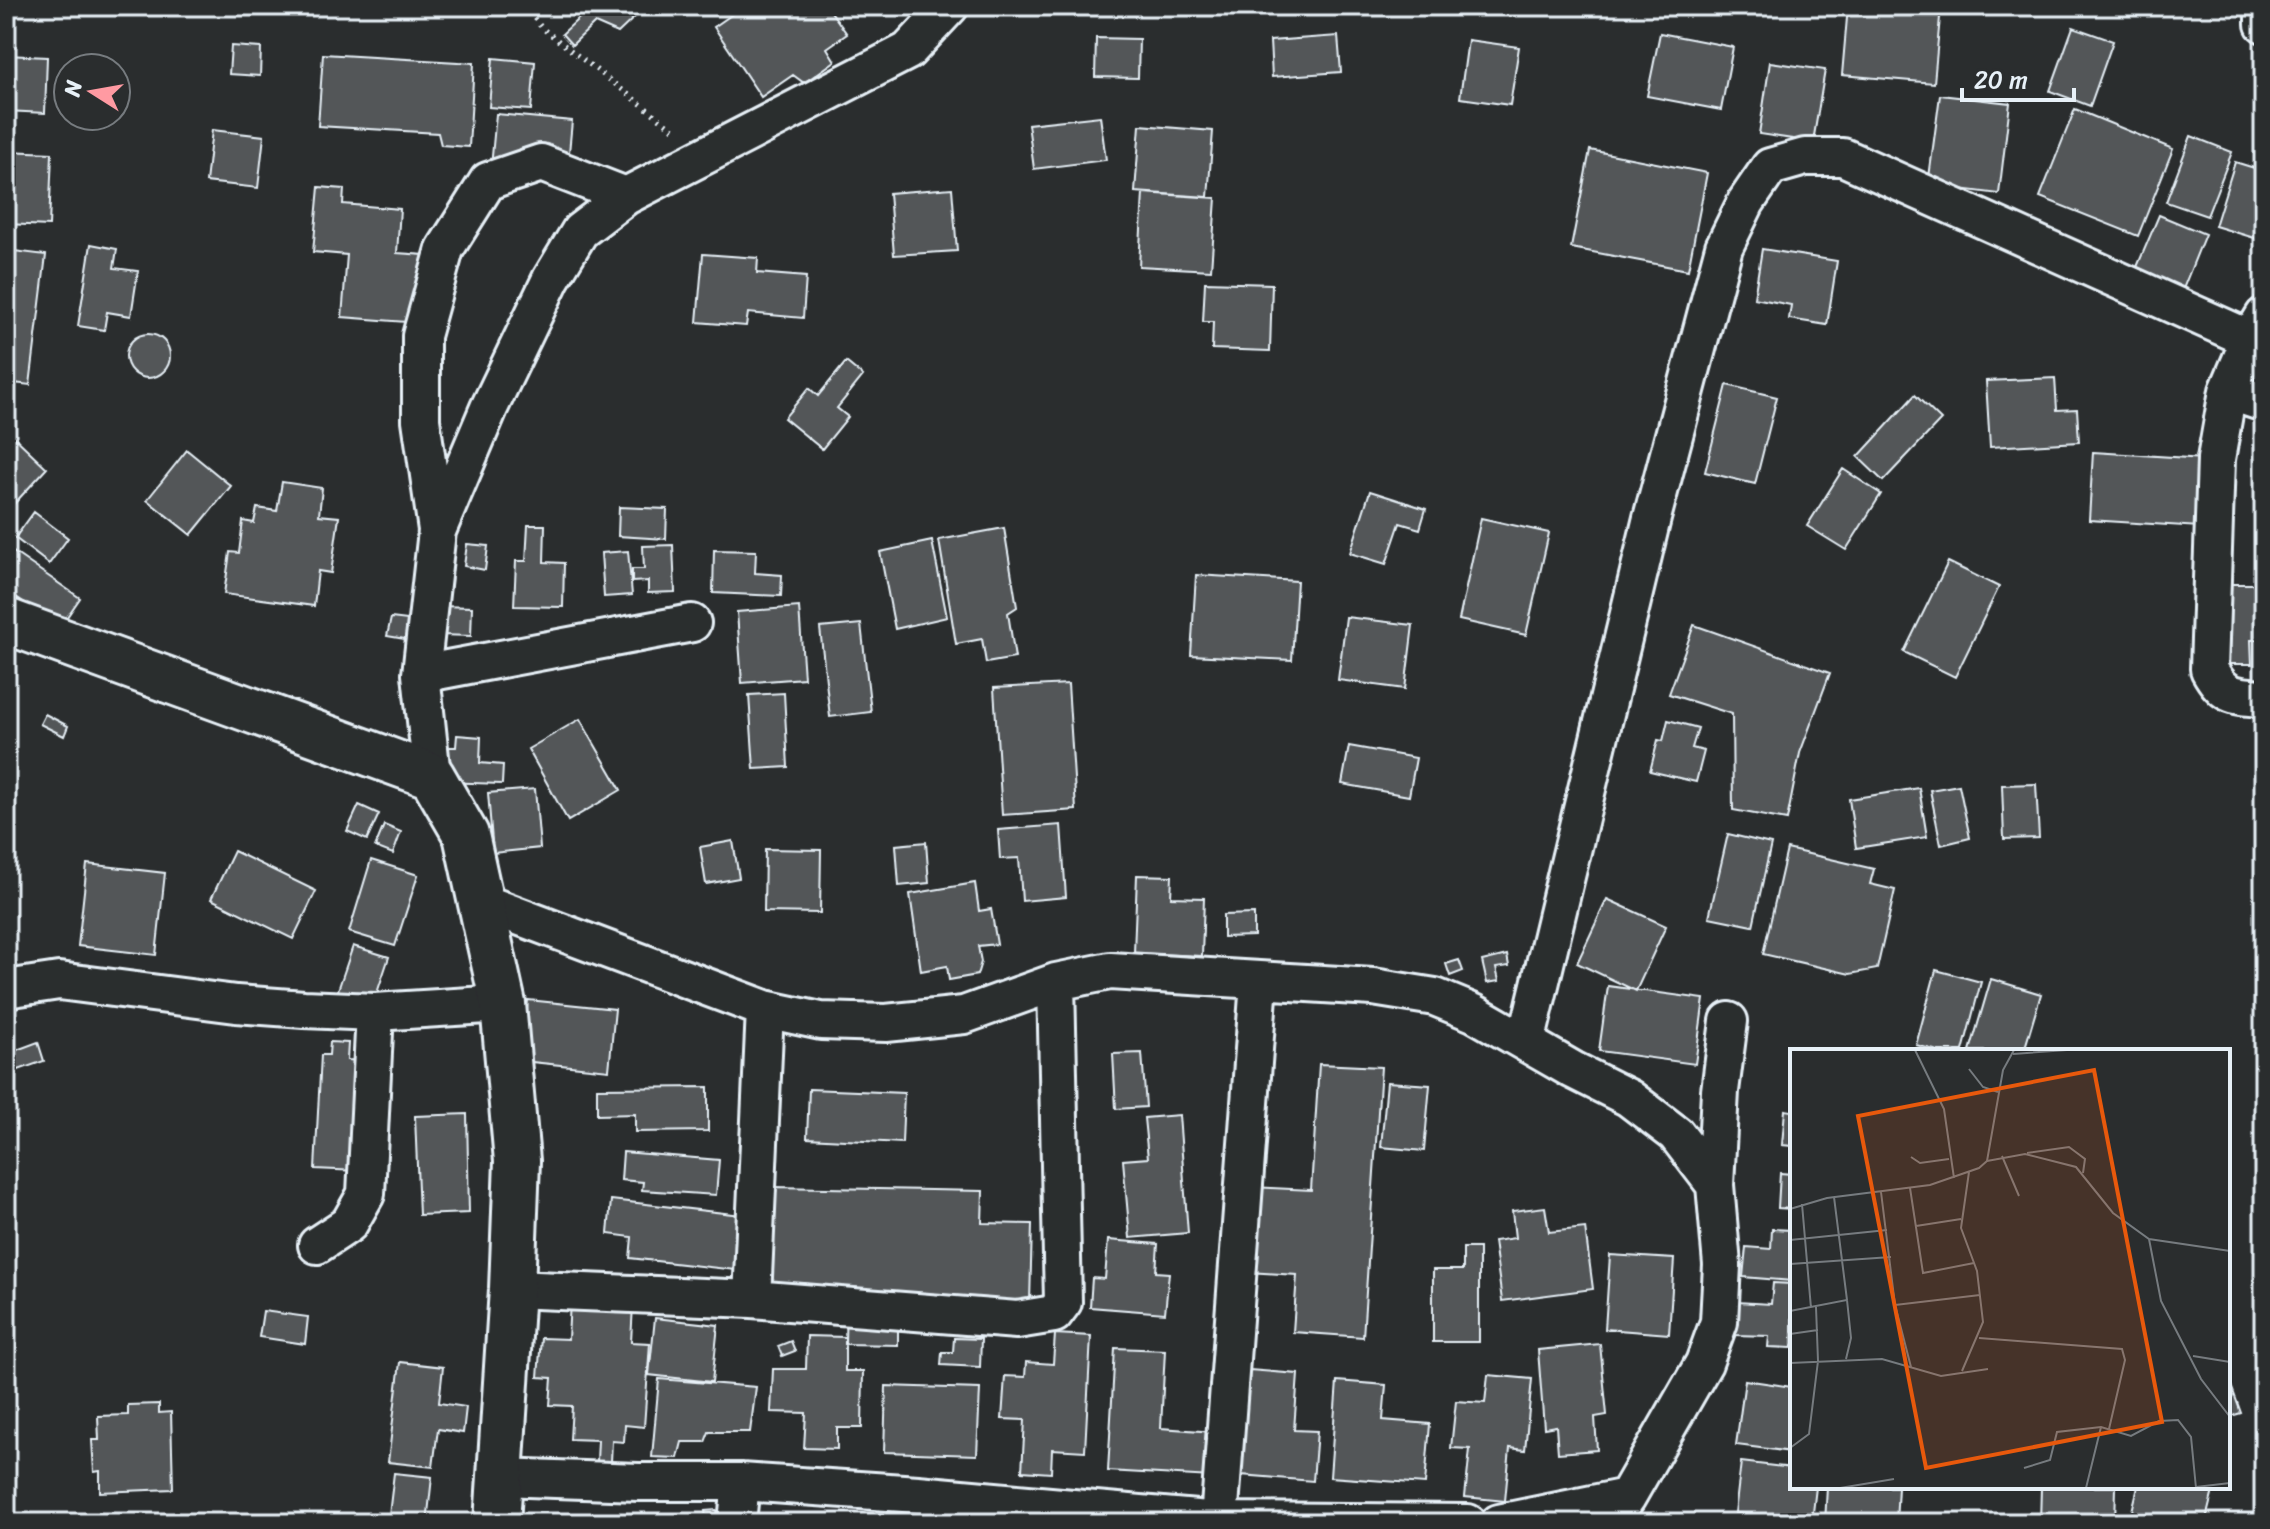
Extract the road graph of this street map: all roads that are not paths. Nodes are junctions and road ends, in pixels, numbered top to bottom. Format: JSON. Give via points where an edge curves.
{"nodes":[{"id":1,"x":950,"y":6,"type":"edge"},
{"id":2,"x":2264,"y":10,"type":"edge"},
{"id":3,"x":2264,"y":24,"type":"edge"},
{"id":4,"x":626,"y":196,"type":"junction"},
{"id":5,"x":2257,"y":327,"type":"edge"},
{"id":6,"x":2228,"y":391,"type":"junction"},
{"id":7,"x":2264,"y":403,"type":"edge"},
{"id":8,"x":437,"y":531,"type":"junction"},
{"id":9,"x":692,"y":623,"type":"dead end"},
{"id":10,"x":10,"y":631,"type":"edge"},
{"id":11,"x":421,"y":674,"type":"junction"},
{"id":12,"x":2264,"y":698,"type":"edge"},
{"id":13,"x":432,"y":776,"type":"junction"},
{"id":14,"x":481,"y":902,"type":"junction"},
{"id":15,"x":1056,"y":982,"type":"junction"},
{"id":16,"x":1259,"y":982,"type":"junction"},
{"id":17,"x":6,"y":989,"type":"edge"},
{"id":18,"x":503,"y":1004,"type":"junction"},
{"id":19,"x":765,"y":1009,"type":"junction"},
{"id":20,"x":375,"y":1012,"type":"junction"},
{"id":21,"x":1729,"y":1021,"type":"dead end"},
{"id":22,"x":1526,"y":1043,"type":"junction"},
{"id":23,"x":1715,"y":1185,"type":"junction"},
{"id":24,"x":317,"y":1245,"type":"dead end"},
{"id":25,"x":512,"y":1289,"type":"junction"},
{"id":26,"x":752,"y":1299,"type":"junction"},
{"id":27,"x":500,"y":1477,"type":"junction"},
{"id":28,"x":741,"y":1482,"type":"junction"},
{"id":29,"x":916,"y":1508,"type":"edge"},
{"id":30,"x":1618,"y":1510,"type":"edge"},
{"id":31,"x":1219,"y":1521,"type":"edge"},
{"id":32,"x":497,"y":1523,"type":"edge"},
{"id":33,"x":737,"y":1523,"type":"edge"},
{"id":34,"x":1468,"y":1523,"type":"edge"},
{"id":35,"x":1499,"y":1523,"type":"edge"}],
"edges":[{"from":1,"to":4,"type":"street","via":[[908,51]]},
{"from":2,"to":3,"type":"street"},
{"from":4,"to":8,"type":"street","via":[[580,231],[551,279]]},
{"from":4,"to":8,"type":"street","via":[[541,163],[488,181],[445,249],[421,336],[421,420]]},
{"from":5,"to":6,"type":"street"},
{"from":5,"to":22,"type":"street","via":[[1843,157],[1805,157],[1770,167],[1724,247],[1652,518]]},
{"from":6,"to":7,"type":"street"},
{"from":6,"to":12,"type":"street","via":[[2216,459],[2209,669],[2218,686],[2236,696]]},
{"from":8,"to":11,"type":"street"},
{"from":9,"to":11,"type":"street"},
{"from":10,"to":13,"type":"street"},
{"from":11,"to":13,"type":"street"},
{"from":13,"to":14,"type":"street","via":[[466,835]]},
{"from":14,"to":18,"type":"street"},
{"from":14,"to":19,"type":"street"},
{"from":15,"to":16,"type":"street","via":[[1110,971]]},
{"from":15,"to":19,"type":"street","via":[[964,1015],[886,1023],[821,1021]]},
{"from":15,"to":26,"type":"street","via":[[1063,1302],[1054,1314],[1017,1320]]},
{"from":16,"to":22,"type":"street","via":[[1373,987],[1435,997]]},
{"from":16,"to":31,"type":"street"},
{"from":17,"to":20,"type":"street","via":[[59,981],[236,1004]]},
{"from":18,"to":20,"type":"street"},
{"from":18,"to":25,"type":"street","via":[[517,1161]]},
{"from":19,"to":26,"type":"street"},
{"from":20,"to":24,"type":"street","via":[[366,1194],[349,1224]]},
{"from":21,"to":23,"type":"street"},
{"from":22,"to":23,"type":"street","via":[[1629,1098],[1676,1134]]},
{"from":23,"to":30,"type":"street","via":[[1722,1265],[1719,1322],[1704,1363]]},
{"from":25,"to":26,"type":"street"},
{"from":25,"to":27,"type":"street"},
{"from":27,"to":28,"type":"street"},
{"from":27,"to":32,"type":"street"},
{"from":28,"to":29,"type":"street"},
{"from":28,"to":33,"type":"street"},
{"from":29,"to":31,"type":"street"},
{"from":30,"to":35,"type":"street"},
{"from":31,"to":34,"type":"street"}]}
